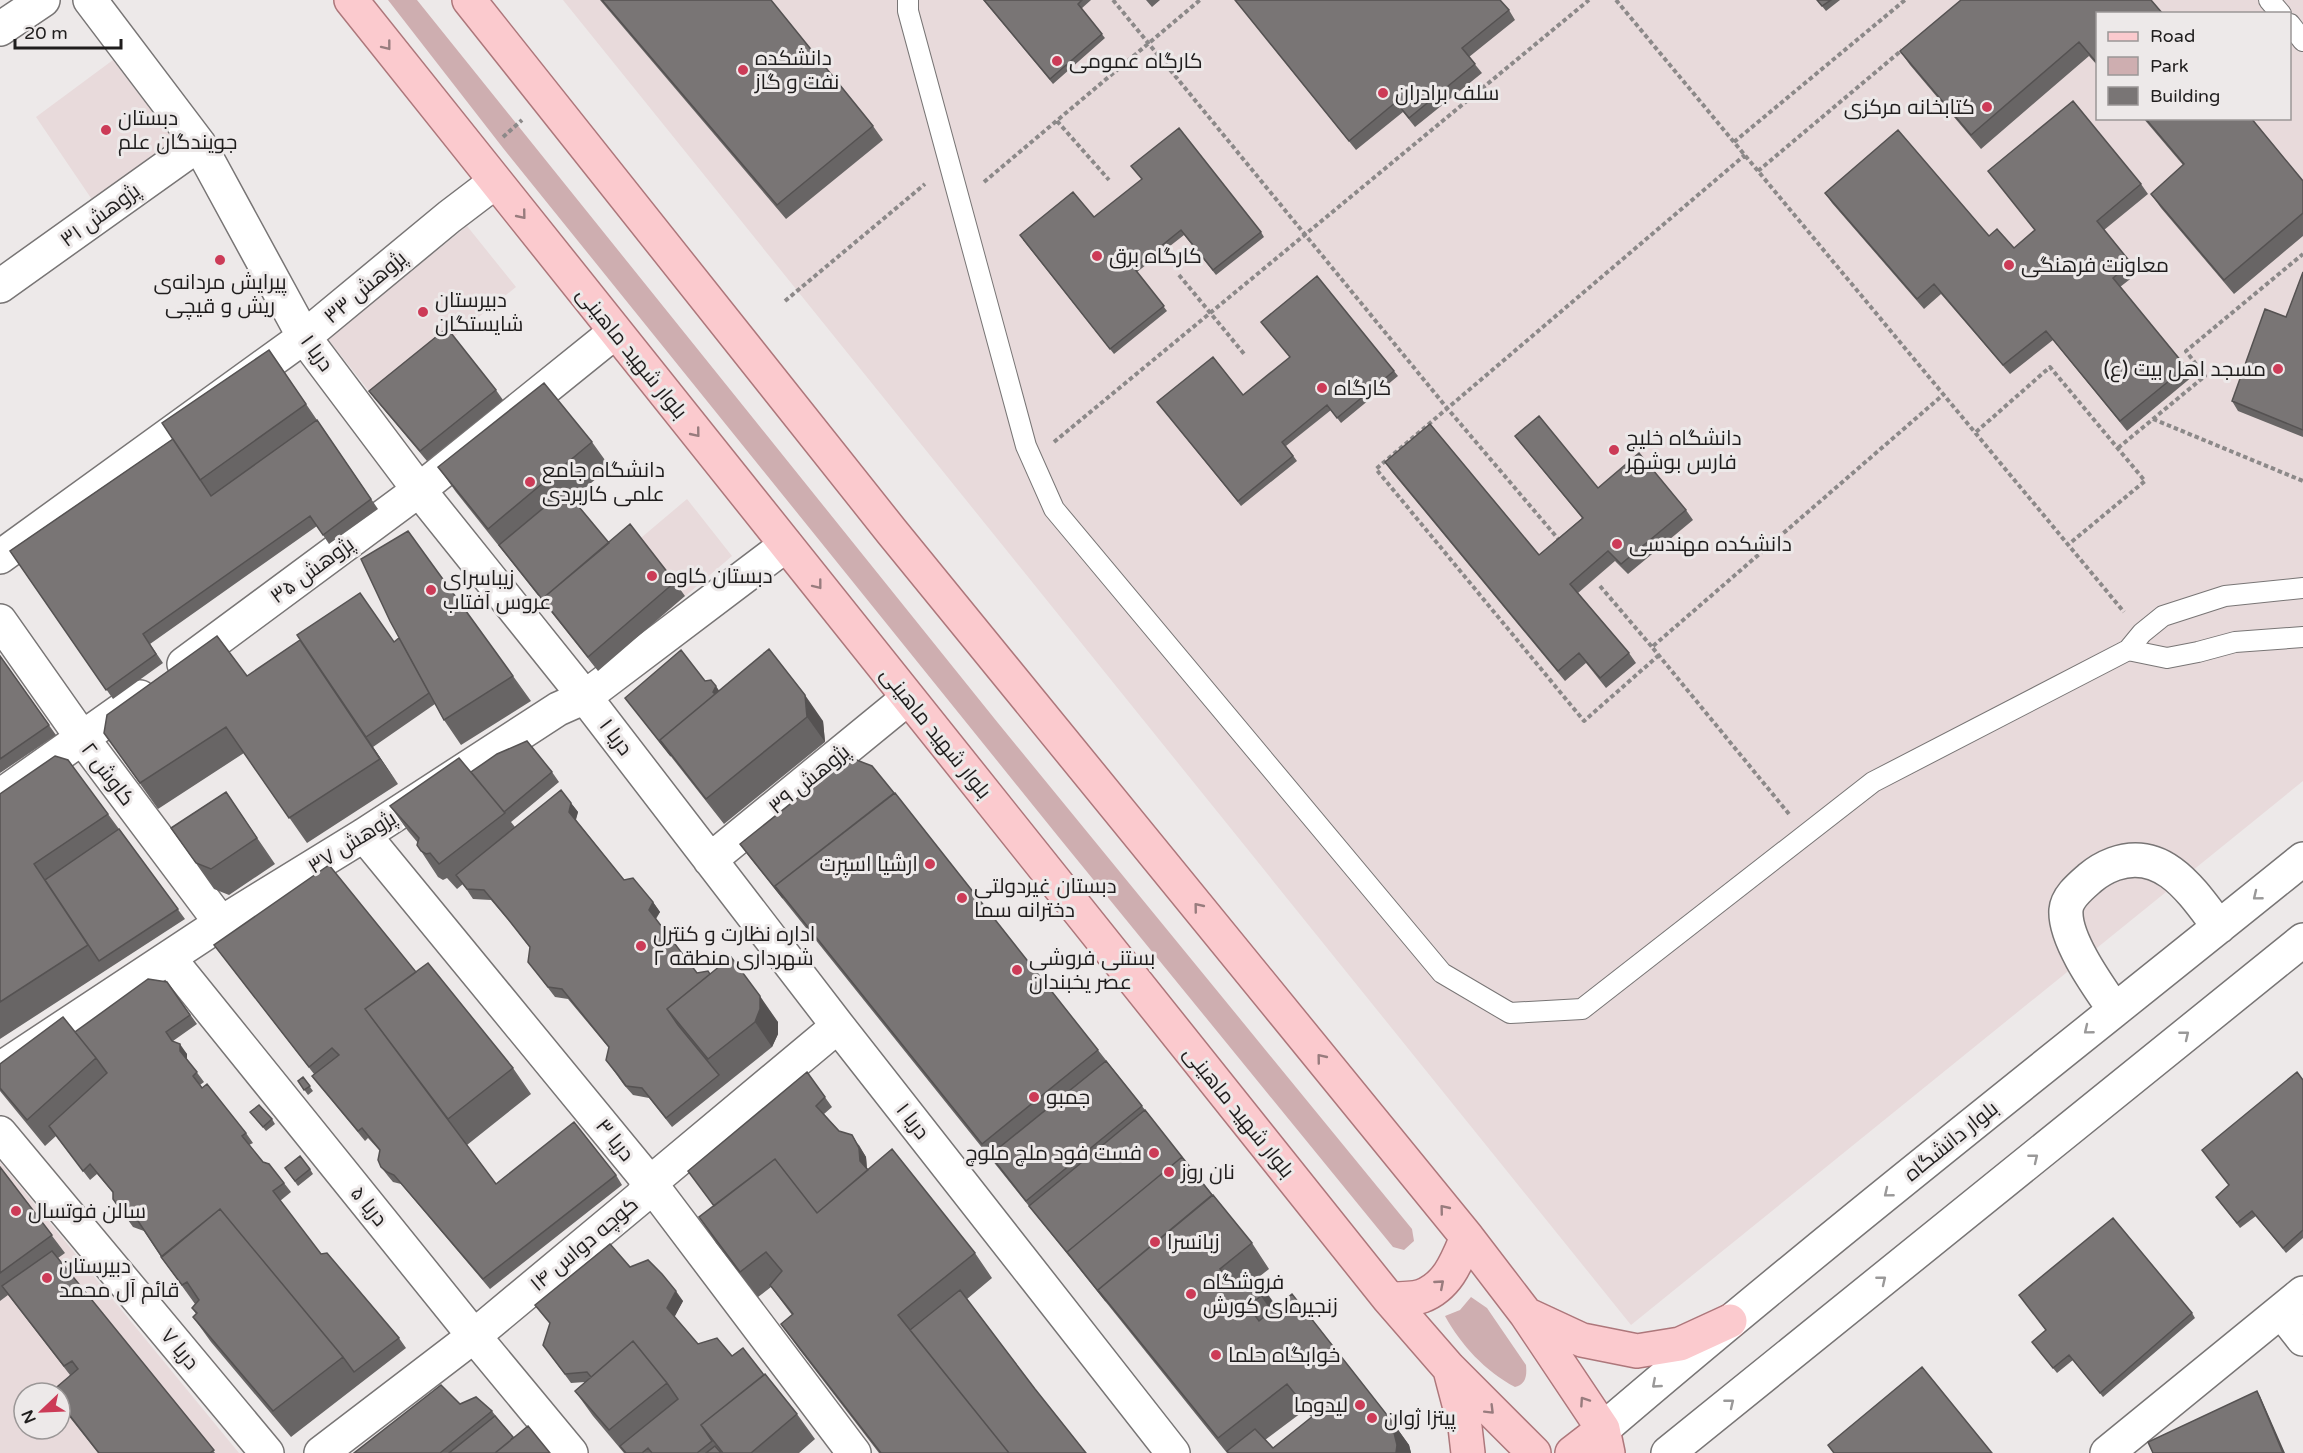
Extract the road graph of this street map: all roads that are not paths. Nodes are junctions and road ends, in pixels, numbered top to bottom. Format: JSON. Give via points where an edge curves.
{"nodes":[{"id":1,"x":43,"y":0,"type":"edge"},
{"id":2,"x":90,"y":0,"type":"edge"},
{"id":3,"x":351,"y":0,"type":"edge"},
{"id":4,"x":469,"y":0,"type":"edge"},
{"id":5,"x":908,"y":0,"type":"edge"},
{"id":6,"x":2269,"y":0,"type":"edge"},
{"id":7,"x":2279,"y":12,"type":"edge"},
{"id":8,"x":2291,"y":26,"type":"edge"},
{"id":9,"x":0,"y":29,"type":"edge"},
{"id":10,"x":2303,"y":41,"type":"edge"},
{"id":11,"x":199,"y":144,"type":"junction"},
{"id":12,"x":486,"y":171,"type":"junction"},
{"id":13,"x":0,"y":286,"type":"edge"},
{"id":14,"x":615,"y":332,"type":"junction"},
{"id":15,"x":304,"y":337,"type":"junction"},
{"id":16,"x":419,"y":490,"type":"junction"},
{"id":17,"x":786,"y":544,"type":"junction"},
{"id":18,"x":0,"y":557,"type":"edge"},
{"id":19,"x":2303,"y":588,"type":"edge"},
{"id":20,"x":0,"y":621,"type":"edge"},
{"id":21,"x":2303,"y":637,"type":"edge"},
{"id":22,"x":2128,"y":650,"type":"junction"},
{"id":23,"x":585,"y":697,"type":"junction"},
{"id":24,"x":908,"y":698,"type":"junction"},
{"id":25,"x":82,"y":739,"type":"junction"},
{"id":26,"x":0,"y":796,"type":"edge"},
{"id":27,"x":364,"y":835,"type":"junction"},
{"id":28,"x":2303,"y":859,"type":"edge"},
{"id":29,"x":710,"y":860,"type":"junction"},
{"id":30,"x":221,"y":923,"type":"junction"},
{"id":31,"x":2219,"y":927,"type":"junction"},
{"id":32,"x":2303,"y":940,"type":"edge"},
{"id":33,"x":169,"y":958,"type":"junction"},
{"id":34,"x":2114,"y":1009,"type":"junction"},
{"id":35,"x":838,"y":1026,"type":"junction"},
{"id":36,"x":0,"y":1069,"type":"edge"},
{"id":37,"x":0,"y":1134,"type":"edge"},
{"id":38,"x":650,"y":1183,"type":"junction"},
{"id":39,"x":1467,"y":1237,"type":"junction"},
{"id":40,"x":1389,"y":1299,"type":"junction"},
{"id":41,"x":2292,"y":1302,"type":"edge"},
{"id":42,"x":1526,"y":1314,"type":"junction"},
{"id":43,"x":1730,"y":1321,"type":"junction"},
{"id":44,"x":474,"y":1336,"type":"junction"},
{"id":45,"x":2303,"y":1339,"type":"edge"},
{"id":46,"x":1449,"y":1368,"type":"junction"},
{"id":47,"x":1606,"y":1441,"type":"edge"},
{"id":48,"x":2117,"y":1450,"type":"edge"},
{"id":49,"x":852,"y":1452,"type":"edge"},
{"id":50,"x":267,"y":1453,"type":"edge"},
{"id":51,"x":321,"y":1453,"type":"edge"},
{"id":52,"x":571,"y":1453,"type":"edge"},
{"id":53,"x":1173,"y":1453,"type":"edge"},
{"id":54,"x":1468,"y":1453,"type":"edge"},
{"id":55,"x":1534,"y":1453,"type":"edge"},
{"id":56,"x":1572,"y":1453,"type":"edge"},
{"id":57,"x":1668,"y":1453,"type":"edge"}],
"edges":[{"from":1,"to":9,"type":"street"},
{"from":2,"to":11,"type":"street","name":"دریا ۱"},
{"from":3,"to":12,"type":"main road","name":"بلوار شهید ماهینی","one_way":true},
{"from":39,"to":4,"type":"main road","one_way":true,"via":[[892,532]]},
{"from":5,"to":22,"type":"lane","via":[[1026,446],[1054,508],[1442,973],[1510,1013],[1582,1009],[1874,782]]},
{"from":6,"to":7,"type":"lane"},
{"from":8,"to":10,"type":"lane"},
{"from":11,"to":13,"type":"street","name":"پژوهش ۳۱"},
{"from":11,"to":15,"type":"street","name":"دریا ۱"},
{"from":12,"to":14,"type":"main road","name":"بلوار شهید ماهینی","one_way":true},
{"from":12,"to":15,"type":"street","name":"پژوهش ۳۳","via":[[449,217]]},
{"from":14,"to":16,"type":"street","name":"پژوهش ۳۵"},
{"from":14,"to":17,"type":"main road","name":"بلوار شهید ماهینی","one_way":true},
{"from":15,"to":16,"type":"street","name":"دریا ۱"},
{"from":15,"to":18,"type":"street","name":"پژوهش ۳۳"},
{"from":16,"to":23,"type":"street","name":"دریا ۱"},
{"from":16,"to":25,"type":"street","name":"پژوهش ۳۵"},
{"from":17,"to":23,"type":"street","name":"پژوهش ۳۷"},
{"from":17,"to":24,"type":"main road","name":"بلوار شهید ماهینی","one_way":true},
{"from":19,"to":22,"type":"lane","via":[[2225,596],[2163,616]]},
{"from":20,"to":25,"type":"street","name":"کاوش ۲"},
{"from":21,"to":22,"type":"lane","via":[[2235,642],[2167,658]]},
{"from":23,"to":27,"type":"street","name":"پژوهش ۳۷","via":[[558,709]]},
{"from":23,"to":29,"type":"street","name":"دریا ۱"},
{"from":24,"to":29,"type":"street","name":"پژوهش ۳۹"},
{"from":24,"to":40,"type":"main road","name":"بلوار شهید ماهینی"},
{"from":25,"to":26,"type":"street","name":"پژوهش ۳۵"},
{"from":25,"to":30,"type":"street","name":"کاوش ۲"},
{"from":27,"to":30,"type":"street","name":"پژوهش ۳۷"},
{"from":27,"to":38,"type":"street","name":"دریا ۳"},
{"from":28,"to":31,"type":"street","name":"بلوار دانشگاه","one_way":true},
{"from":29,"to":35,"type":"street","name":"دریا ۱"},
{"from":30,"to":33,"type":"street","name":"پژوهش ۳۷"},
{"from":31,"to":34,"type":"street","name":"بلوار دانشگاه"},
{"from":31,"to":34,"type":"street","via":[[2186,886],[2155,863],[2129,859],[2092,876],[2068,903],[2067,917],[2082,960]]},
{"from":57,"to":32,"type":"street","one_way":true},
{"from":33,"to":36,"type":"street","name":"پژوهش ۳۷"},
{"from":33,"to":44,"type":"street","name":"دریا ۵"},
{"from":34,"to":43,"type":"street","name":"بلوار دانشگاه","one_way":true},
{"from":35,"to":38,"type":"street","name":"کوچه دواس ۱۴"},
{"from":35,"to":53,"type":"street","name":"دریا ۱"},
{"from":37,"to":50,"type":"street","name":"دریا ۷"},
{"from":38,"to":44,"type":"street","name":"کوچه دواس ۱۴","via":[[641,1197]]},
{"from":38,"to":49,"type":"street","name":"دریا ۳"},
{"from":40,"to":39,"type":"main road","one_way":true,"via":[[1421,1297],[1442,1285],[1457,1263]]},
{"from":39,"to":42,"type":"main road"},
{"from":40,"to":46,"type":"main road","name":"بلوار شهید ماهینی"},
{"from":41,"to":45,"type":"street"},
{"from":41,"to":48,"type":"street"},
{"from":42,"to":43,"type":"main road","via":[[1582,1341],[1637,1351],[1680,1344]]},
{"from":47,"to":42,"type":"main road","one_way":true},
{"from":43,"to":47,"type":"street","name":"بلوار دانشگاه","one_way":true},
{"from":44,"to":51,"type":"street","name":"کوچه دواس ۱۴"},
{"from":44,"to":52,"type":"street","name":"دریا ۵"},
{"from":46,"to":54,"type":"main road"},
{"from":46,"to":55,"type":"main road","name":"بلوار شهید ماهینی","one_way":true},
{"from":47,"to":56,"type":"main road"}]}
